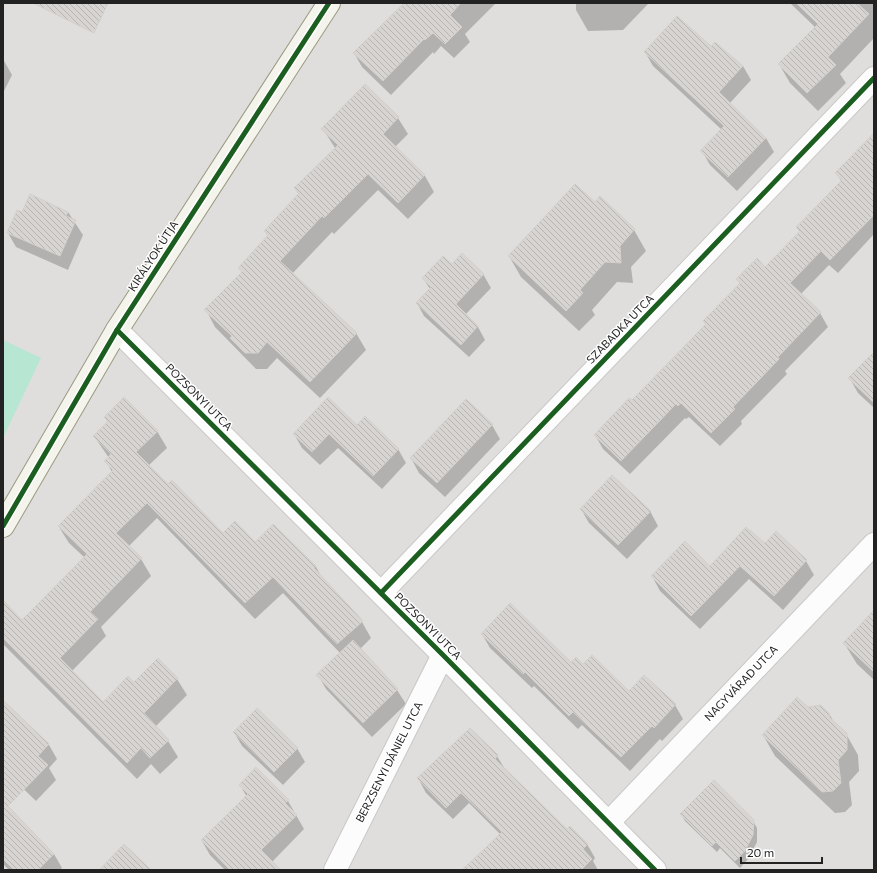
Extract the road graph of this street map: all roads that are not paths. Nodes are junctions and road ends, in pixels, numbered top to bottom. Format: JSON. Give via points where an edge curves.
{"nodes":[{"id":1,"x":330,"y":3,"type":"edge"},
{"id":2,"x":874,"y":78,"type":"edge"},
{"id":3,"x":117,"y":330,"type":"junction"},
{"id":4,"x":3,"y":526,"type":"edge"},
{"id":5,"x":874,"y":544,"type":"edge"},
{"id":6,"x":381,"y":593,"type":"junction"},
{"id":7,"x":443,"y":655,"type":"junction"},
{"id":8,"x":609,"y":822,"type":"junction"},
{"id":9,"x":335,"y":870,"type":"edge"},
{"id":10,"x":655,"y":870,"type":"edge"}],
"edges":[{"from":1,"to":3,"type":"street","name":"KIRÁLYOK ÚTJA"},
{"from":2,"to":6,"type":"street","name":"SZABADKA UTCA"},
{"from":3,"to":4,"type":"street","name":"KIRÁLYOK ÚTJA"},
{"from":3,"to":6,"type":"street","name":"POZSONYI UTCA"},
{"from":5,"to":8,"type":"street","name":"NAGYVÁRAD UTCA"},
{"from":6,"to":7,"type":"street","name":"POZSONYI UTCA"},
{"from":7,"to":8,"type":"street","name":"POZSONYI UTCA"},
{"from":7,"to":9,"type":"street","name":"BERZSENYI DÁNIEL UTCA"},
{"from":8,"to":10,"type":"street","name":"POZSONYI UTCA"}]}
